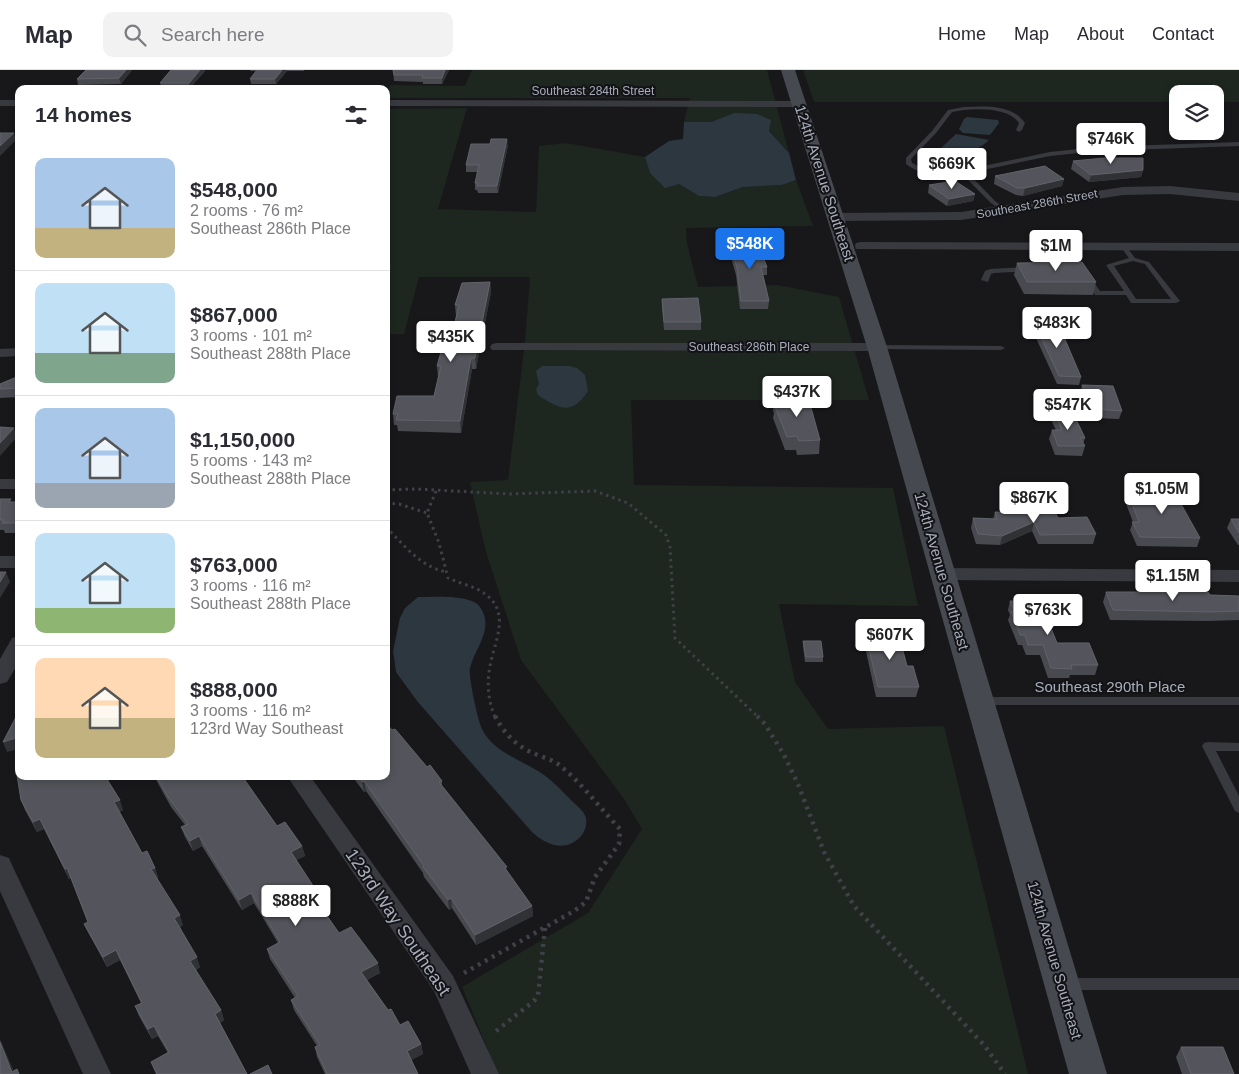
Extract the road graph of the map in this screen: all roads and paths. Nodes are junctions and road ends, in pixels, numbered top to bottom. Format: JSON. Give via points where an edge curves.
{"nodes":[{"id":1,"x":788,"y":70,"type":"edge"},
{"id":2,"x":0,"y":103,"type":"edge"},
{"id":3,"x":15,"y":103,"type":"edge"},
{"id":4,"x":390,"y":103,"type":"edge"},
{"id":5,"x":799,"y":104,"type":"junction"},
{"id":6,"x":1019,"y":130,"type":"dead end"},
{"id":7,"x":1239,"y":144,"type":"edge"},
{"id":8,"x":963,"y":172,"type":"junction"},
{"id":9,"x":1239,"y":197,"type":"edge"},
{"id":10,"x":1004,"y":210,"type":"junction"},
{"id":11,"x":836,"y":217,"type":"junction"},
{"id":12,"x":861,"y":246,"type":"dead end"},
{"id":13,"x":1056,"y":246,"type":"junction"},
{"id":14,"x":1123,"y":246,"type":"junction"},
{"id":15,"x":1239,"y":247,"type":"edge"},
{"id":16,"x":1133,"y":259,"type":"junction"},
{"id":17,"x":1081,"y":267,"type":"junction"},
{"id":18,"x":1036,"y":268,"type":"edge"},
{"id":19,"x":1072,"y":268,"type":"edge"},
{"id":20,"x":985,"y":280,"type":"dead end"},
{"id":21,"x":1128,"y":293,"type":"junction"},
{"id":22,"x":497,"y":347,"type":"dead end"},
{"id":23,"x":877,"y":347,"type":"junction"},
{"id":24,"x":1001,"y":348,"type":"dead end"},
{"id":25,"x":15,"y":352,"type":"edge"},
{"id":26,"x":0,"y":353,"type":"edge"},
{"id":27,"x":0,"y":484,"type":"edge"},
{"id":28,"x":15,"y":484,"type":"edge"},
{"id":29,"x":390,"y":490,"type":"edge"},
{"id":30,"x":436,"y":490,"type":"junction"},
{"id":31,"x":390,"y":503,"type":"edge"},
{"id":32,"x":427,"y":513,"type":"junction"},
{"id":33,"x":390,"y":531,"type":"edge"},
{"id":34,"x":0,"y":562,"type":"edge"},
{"id":35,"x":15,"y":562,"type":"edge"},
{"id":36,"x":447,"y":572,"type":"junction"},
{"id":37,"x":943,"y":574,"type":"junction"},
{"id":38,"x":1239,"y":576,"type":"edge"},
{"id":39,"x":15,"y":650,"type":"edge"},
{"id":40,"x":0,"y":677,"type":"edge"},
{"id":41,"x":980,"y":701,"type":"junction"},
{"id":42,"x":1239,"y":701,"type":"edge"},
{"id":43,"x":1239,"y":747,"type":"edge"},
{"id":44,"x":301,"y":780,"type":"edge"},
{"id":45,"x":1237,"y":801,"type":"edge"},
{"id":46,"x":0,"y":865,"type":"edge"},
{"id":47,"x":545,"y":927,"type":"junction"},
{"id":48,"x":464,"y":973,"type":"dead end"},
{"id":49,"x":1062,"y":984,"type":"junction"},
{"id":50,"x":1239,"y":984,"type":"edge"},
{"id":51,"x":496,"y":1031,"type":"dead end"},
{"id":52,"x":97,"y":1074,"type":"edge"},
{"id":53,"x":485,"y":1074,"type":"edge"},
{"id":54,"x":1005,"y":1074,"type":"edge"},
{"id":55,"x":1088,"y":1074,"type":"edge"}],
"edges":[{"from":1,"to":5,"type":"street","name":"124th Avenue Southeast"},
{"from":2,"to":3,"type":"street"},
{"from":4,"to":5,"type":"street","name":"Southeast 284th Street"},
{"from":5,"to":11,"type":"street","name":"124th Avenue Southeast"},
{"from":6,"to":8,"type":"lane","via":[[1022,123],[1016,115],[1008,112],[950,111],[908,159],[909,164],[934,173],[950,175]]},
{"from":7,"to":8,"type":"lane","via":[[1098,149],[1050,154]]},
{"from":8,"to":10,"type":"lane"},
{"from":9,"to":10,"type":"street","name":"Southeast 286th Street","via":[[1170,190],[1123,191]]},
{"from":10,"to":11,"type":"street","name":"Southeast 286th Street","via":[[961,216]]},
{"from":11,"to":23,"type":"street","name":"124th Avenue Southeast"},
{"from":12,"to":13,"type":"street"},
{"from":13,"to":14,"type":"street"},
{"from":13,"to":17,"type":"lane"},
{"from":14,"to":15,"type":"street"},
{"from":14,"to":16,"type":"lane"},
{"from":16,"to":21,"type":"lane","via":[[1110,265]]},
{"from":16,"to":21,"type":"lane","via":[[1147,263],[1176,301],[1134,301]]},
{"from":17,"to":19,"type":"lane"},
{"from":17,"to":21,"type":"lane","via":[[1098,293]]},
{"from":18,"to":20,"type":"lane","via":[[993,270]]},
{"from":22,"to":23,"type":"street","name":"Southeast 286th Place"},
{"from":23,"to":24,"type":"lane","name":"Southeast 286th Place"},
{"from":23,"to":37,"type":"street","name":"124th Avenue Southeast"},
{"from":25,"to":26,"type":"street"},
{"from":27,"to":28,"type":"street"},
{"from":29,"to":30,"type":"path"},
{"from":30,"to":32,"type":"path"},
{"from":30,"to":54,"type":"path","via":[[500,494],[595,491],[628,503],[666,535],[670,546],[674,638],[765,724],[784,754],[824,852],[854,906],[984,1044]]},
{"from":31,"to":32,"type":"path"},
{"from":32,"to":36,"type":"path","via":[[440,543]]},
{"from":33,"to":36,"type":"path","via":[[421,560],[439,572]]},
{"from":34,"to":35,"type":"street"},
{"from":36,"to":47,"type":"path","via":[[448,578],[489,595],[497,607],[498,642],[489,665],[486,688],[492,711],[502,729],[526,750],[557,763],[620,829],[619,844],[596,877],[586,902]]},
{"from":37,"to":38,"type":"street"},
{"from":37,"to":41,"type":"street","name":"124th Avenue Southeast"},
{"from":39,"to":40,"type":"street"},
{"from":41,"to":42,"type":"lane","name":"Southeast 290th Place"},
{"from":41,"to":49,"type":"street","name":"124th Avenue Southeast"},
{"from":43,"to":45,"type":"lane","via":[[1208,746]]},
{"from":44,"to":53,"type":"street","name":"123rd Way Southeast","via":[[444,984]]},
{"from":46,"to":52,"type":"street"},
{"from":47,"to":48,"type":"path"},
{"from":47,"to":51,"type":"path","via":[[538,995]]},
{"from":49,"to":50,"type":"lane"},
{"from":49,"to":55,"type":"street","name":"124th Avenue Southeast"}]}
